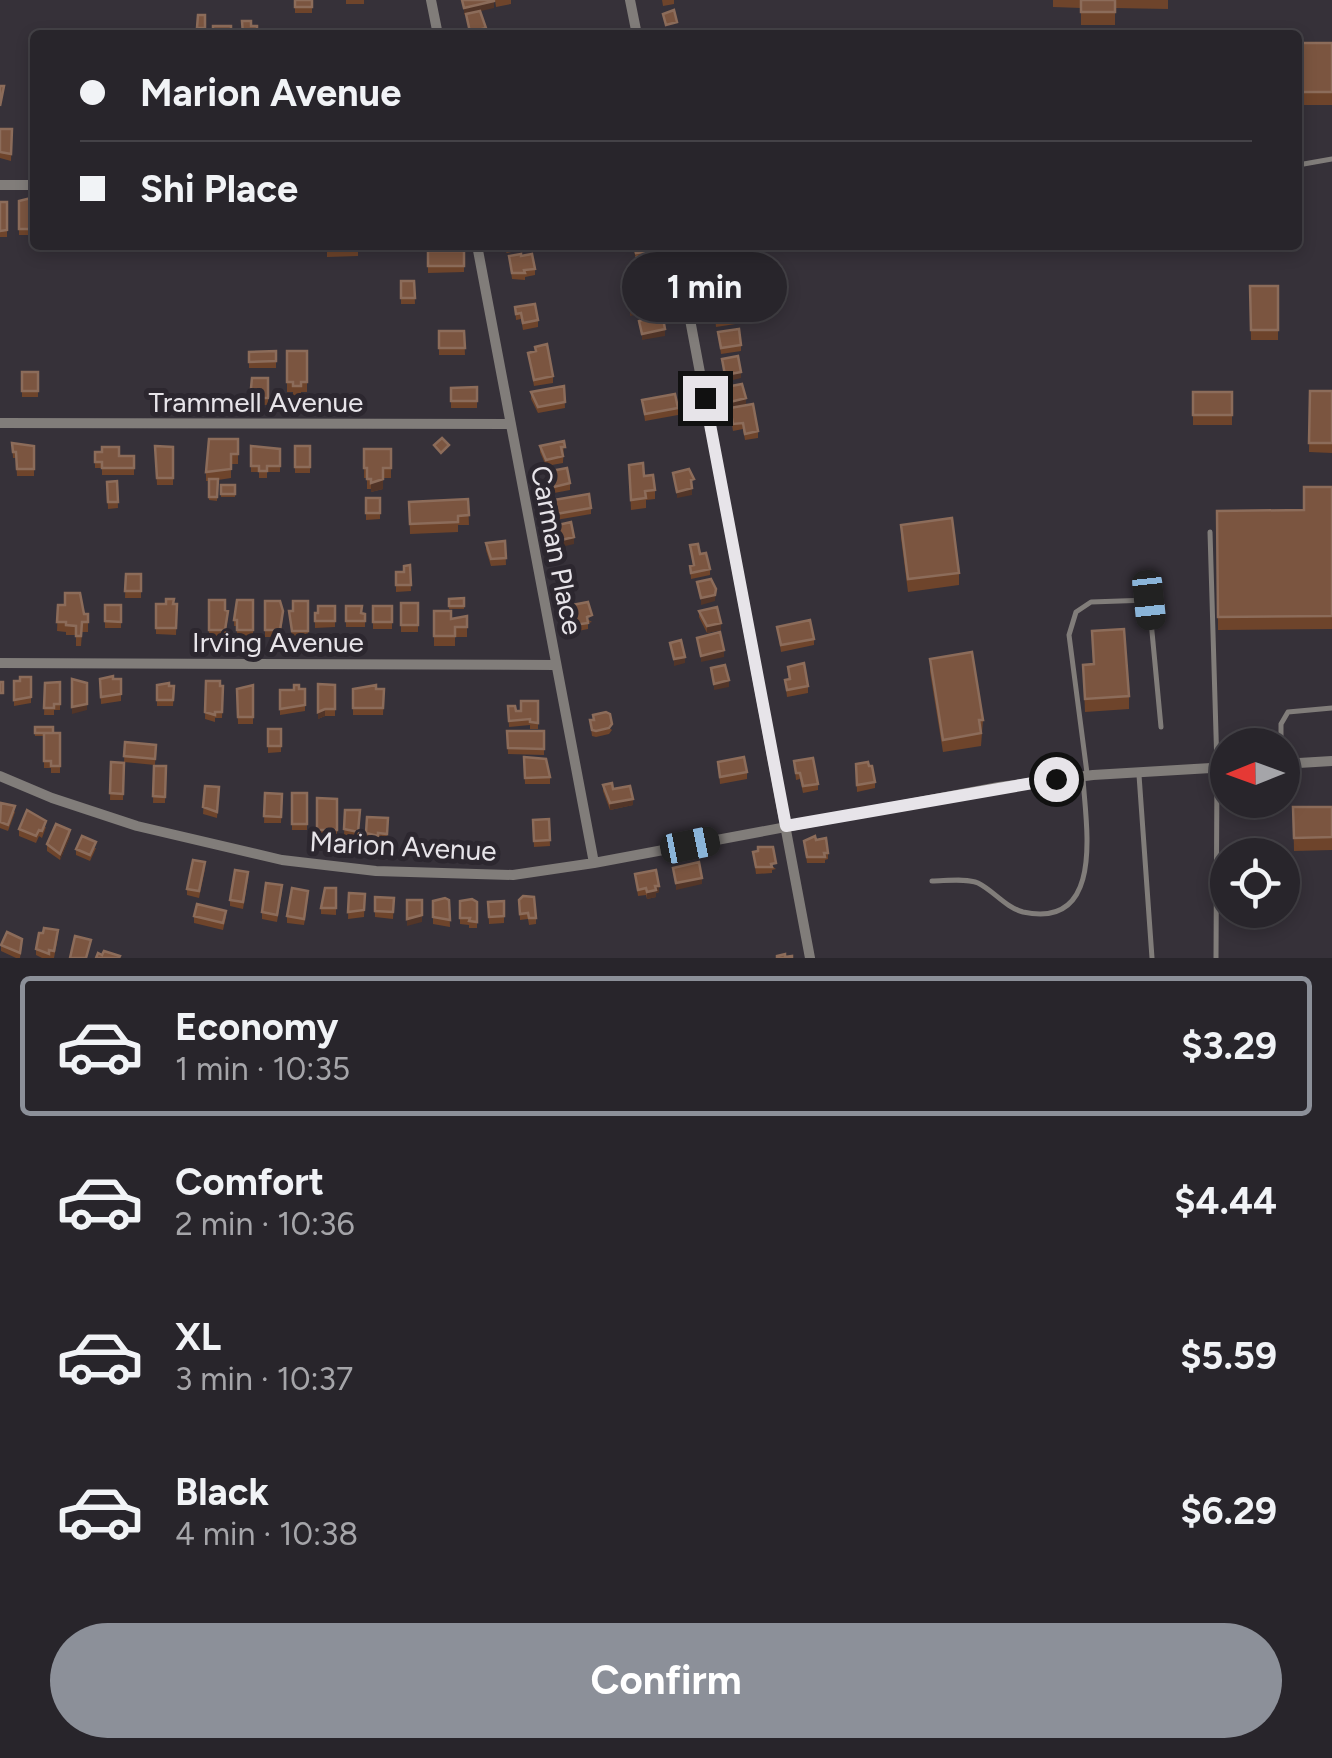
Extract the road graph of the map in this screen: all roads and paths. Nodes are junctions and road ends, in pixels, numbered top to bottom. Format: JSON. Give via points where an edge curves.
{"nodes":[{"id":1,"x":431,"y":0,"type":"edge"},
{"id":2,"x":630,"y":0,"type":"edge"},
{"id":3,"x":437,"y":30,"type":"edge"},
{"id":4,"x":635,"y":30,"type":"edge"},
{"id":5,"x":1332,"y":159,"type":"edge"},
{"id":6,"x":1302,"y":164,"type":"edge"},
{"id":7,"x":0,"y":184,"type":"edge"},
{"id":8,"x":30,"y":184,"type":"edge"},
{"id":9,"x":478,"y":250,"type":"edge"},
{"id":10,"x":677,"y":250,"type":"edge"},
{"id":11,"x":0,"y":424,"type":"edge"},
{"id":12,"x":511,"y":424,"type":"junction"},
{"id":13,"x":1210,"y":532,"type":"dead end"},
{"id":14,"x":0,"y":663,"type":"edge"},
{"id":15,"x":556,"y":665,"type":"junction"},
{"id":16,"x":1332,"y":708,"type":"edge"},
{"id":17,"x":1161,"y":727,"type":"dead end"},
{"id":18,"x":1220,"y":728,"type":"edge"},
{"id":19,"x":1281,"y":728,"type":"edge"},
{"id":20,"x":1332,"y":762,"type":"edge"},
{"id":21,"x":1300,"y":763,"type":"edge"},
{"id":22,"x":1210,"y":768,"type":"edge"},
{"id":23,"x":1139,"y":772,"type":"junction"},
{"id":24,"x":0,"y":776,"type":"edge"},
{"id":25,"x":1085,"y":776,"type":"junction"},
{"id":26,"x":1220,"y":818,"type":"edge"},
{"id":27,"x":786,"y":826,"type":"junction"},
{"id":28,"x":594,"y":863,"type":"junction"},
{"id":29,"x":932,"y":881,"type":"dead end"},
{"id":30,"x":810,"y":958,"type":"edge"},
{"id":31,"x":1152,"y":958,"type":"edge"},
{"id":32,"x":1216,"y":958,"type":"edge"}],
"edges":[{"from":1,"to":3,"type":"street"},
{"from":2,"to":4,"type":"street"},
{"from":5,"to":6,"type":"lane"},
{"from":7,"to":8,"type":"street"},
{"from":9,"to":12,"type":"street","name":"Carman Place"},
{"from":10,"to":27,"type":"street"},
{"from":11,"to":12,"type":"street","name":"Trammell Avenue"},
{"from":12,"to":15,"type":"street","name":"Carman Place"},
{"from":13,"to":18,"type":"lane"},
{"from":14,"to":15,"type":"street","name":"Irving Avenue"},
{"from":15,"to":28,"type":"street","name":"Carman Place"},
{"from":16,"to":19,"type":"lane","via":[[1288,712]]},
{"from":17,"to":25,"type":"lane","via":[[1149,600],[1091,602],[1076,612],[1070,636]]},
{"from":20,"to":21,"type":"street"},
{"from":22,"to":23,"type":"street","name":"Marion Avenue"},
{"from":23,"to":25,"type":"street","name":"Marion Avenue"},
{"from":23,"to":31,"type":"lane"},
{"from":24,"to":28,"type":"street","name":"Marion Avenue","via":[[136,826],[282,860],[432,875]]},
{"from":25,"to":27,"type":"street","name":"Marion Avenue"},
{"from":25,"to":29,"type":"lane","via":[[1088,852],[1076,897],[1055,911],[1024,912],[976,882]]},
{"from":26,"to":32,"type":"lane"},
{"from":27,"to":28,"type":"street","name":"Marion Avenue"},
{"from":27,"to":30,"type":"street"}]}
